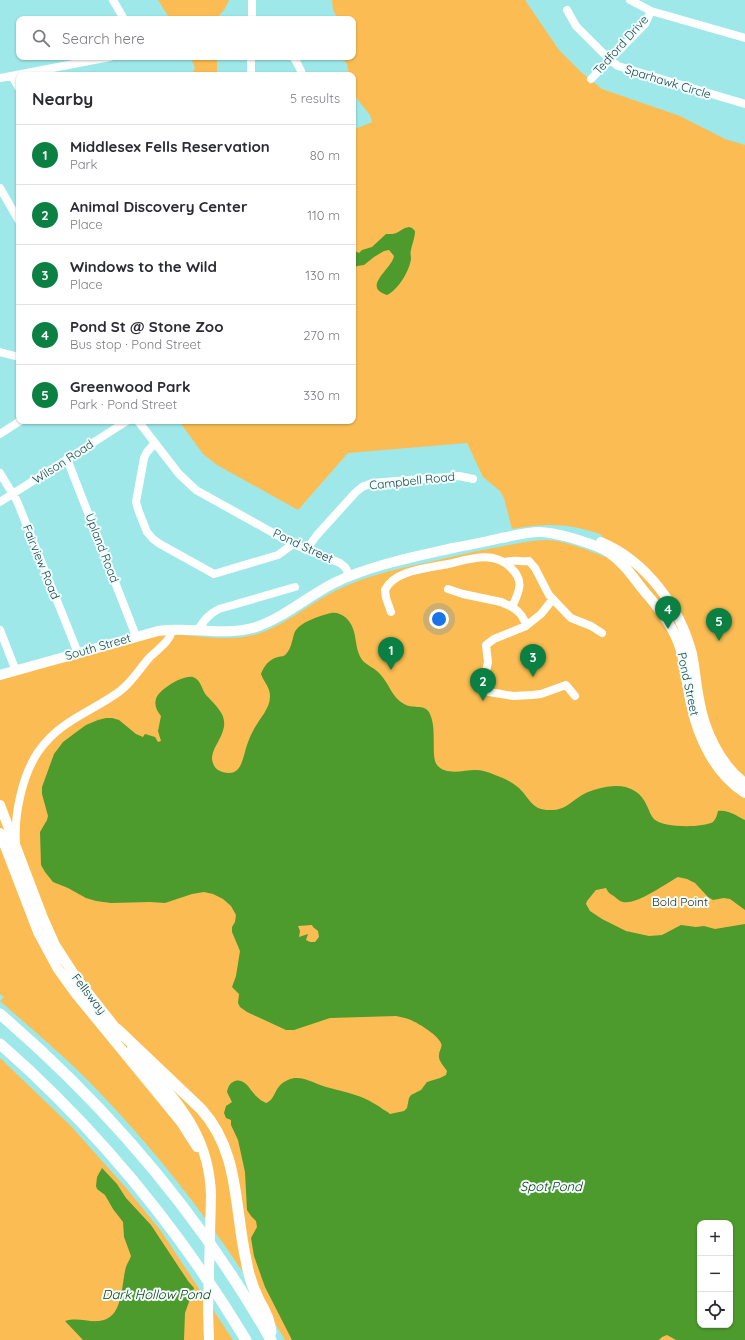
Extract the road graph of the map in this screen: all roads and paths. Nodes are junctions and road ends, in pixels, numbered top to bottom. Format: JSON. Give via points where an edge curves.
{"nodes":[{"id":1,"x":113,"y":0,"type":"edge"},
{"id":2,"x":252,"y":0,"type":"edge"},
{"id":3,"x":630,"y":0,"type":"edge"},
{"id":4,"x":567,"y":10,"type":"dead end"},
{"id":5,"x":651,"y":11,"type":"junction"},
{"id":6,"x":122,"y":16,"type":"edge"},
{"id":7,"x":252,"y":16,"type":"edge"},
{"id":8,"x":745,"y":38,"type":"edge"},
{"id":9,"x":95,"y":60,"type":"edge"},
{"id":10,"x":251,"y":60,"type":"edge"},
{"id":11,"x":295,"y":60,"type":"edge"},
{"id":12,"x":610,"y":60,"type":"junction"},
{"id":13,"x":33,"y":72,"type":"edge"},
{"id":14,"x":251,"y":72,"type":"edge"},
{"id":15,"x":301,"y":72,"type":"dead end"},
{"id":16,"x":16,"y":75,"type":"edge"},
{"id":17,"x":12,"y":76,"type":"junction"},
{"id":18,"x":0,"y":78,"type":"edge"},
{"id":19,"x":591,"y":79,"type":"dead end"},
{"id":20,"x":16,"y":83,"type":"edge"},
{"id":21,"x":745,"y":104,"type":"edge"},
{"id":22,"x":0,"y":188,"type":"edge"},
{"id":23,"x":16,"y":216,"type":"edge"},
{"id":24,"x":0,"y":352,"type":"edge"},
{"id":25,"x":16,"y":356,"type":"edge"},
{"id":26,"x":16,"y":424,"type":"edge"},
{"id":27,"x":121,"y":424,"type":"edge"},
{"id":28,"x":140,"y":424,"type":"edge"},
{"id":29,"x":0,"y":434,"type":"edge"},
{"id":30,"x":155,"y":443,"type":"junction"},
{"id":31,"x":67,"y":459,"type":"junction"},
{"id":32,"x":0,"y":473,"type":"edge"},
{"id":33,"x":474,"y":479,"type":"dead end"},
{"id":34,"x":13,"y":494,"type":"junction"},
{"id":35,"x":0,"y":502,"type":"edge"},
{"id":36,"x":547,"y":532,"type":"junction"},
{"id":37,"x":293,"y":544,"type":"junction"},
{"id":38,"x":306,"y":550,"type":"junction"},
{"id":39,"x":505,"y":562,"type":"junction"},
{"id":40,"x":350,"y":576,"type":"junction"},
{"id":41,"x":296,"y":587,"type":"dead end"},
{"id":42,"x":448,"y":589,"type":"dead end"},
{"id":43,"x":553,"y":599,"type":"junction"},
{"id":44,"x":512,"y":607,"type":"junction"},
{"id":45,"x":391,"y":612,"type":"dead end"},
{"id":46,"x":526,"y":626,"type":"junction"},
{"id":47,"x":172,"y":629,"type":"junction"},
{"id":48,"x":0,"y":630,"type":"edge"},
{"id":49,"x":198,"y":630,"type":"junction"},
{"id":50,"x":602,"y":633,"type":"dead end"},
{"id":51,"x":136,"y":636,"type":"junction"},
{"id":52,"x":78,"y":653,"type":"junction"},
{"id":53,"x":16,"y":671,"type":"junction"},
{"id":54,"x":0,"y":675,"type":"edge"},
{"id":55,"x":575,"y":696,"type":"dead end"},
{"id":56,"x":745,"y":782,"type":"edge"},
{"id":57,"x":745,"y":793,"type":"edge"},
{"id":58,"x":0,"y":805,"type":"edge"},
{"id":59,"x":0,"y":833,"type":"edge"},
{"id":60,"x":17,"y":850,"type":"junction"},
{"id":61,"x":0,"y":1014,"type":"edge"},
{"id":62,"x":117,"y":1029,"type":"junction"},
{"id":63,"x":0,"y":1044,"type":"edge"},
{"id":64,"x":207,"y":1165,"type":"junction"},
{"id":65,"x":209,"y":1340,"type":"edge"},
{"id":66,"x":246,"y":1340,"type":"edge"},
{"id":67,"x":272,"y":1340,"type":"edge"}],
"edges":[{"from":1,"to":6,"type":"street"},
{"from":2,"to":7,"type":"street"},
{"from":3,"to":5,"type":"street"},
{"from":4,"to":12,"type":"street","name":"Sparhawk Circle","via":[[576,26]]},
{"from":5,"to":8,"type":"street"},
{"from":5,"to":12,"type":"street","name":"Tedford Drive","via":[[645,24]]},
{"from":9,"to":13,"type":"street"},
{"from":10,"to":14,"type":"street"},
{"from":11,"to":15,"type":"street"},
{"from":12,"to":19,"type":"street","name":"Tedford Drive"},
{"from":12,"to":21,"type":"street","name":"Sparhawk Circle","via":[[632,71]]},
{"from":16,"to":17,"type":"street"},
{"from":17,"to":18,"type":"street"},
{"from":17,"to":20,"type":"street"},
{"from":22,"to":23,"type":"street"},
{"from":24,"to":25,"type":"street"},
{"from":26,"to":29,"type":"street"},
{"from":27,"to":31,"type":"street","name":"Wilson Road"},
{"from":28,"to":30,"type":"street","name":"Pond Street"},
{"from":30,"to":37,"type":"street","name":"Pond Street","via":[[179,474],[196,490]]},
{"from":30,"to":37,"type":"street","via":[[144,458],[136,502],[146,530],[153,539],[214,574],[278,555]]},
{"from":31,"to":34,"type":"street","name":"Wilson Road"},
{"from":31,"to":51,"type":"street","name":"Upland Road"},
{"from":32,"to":34,"type":"street","name":"Fairview Road"},
{"from":33,"to":38,"type":"street","name":"Campbell Road","via":[[459,476],[365,485],[355,493]]},
{"from":34,"to":35,"type":"street","name":"Wilson Road"},
{"from":34,"to":52,"type":"street","name":"Fairview Road"},
{"from":36,"to":40,"type":"main road","name":"Pond Street","via":[[524,533],[422,555]]},
{"from":36,"to":56,"type":"main road","name":"Pond Street","via":[[572,532],[615,548],[634,562],[662,592],[687,637],[699,701],[708,730],[724,761]]},
{"from":36,"to":57,"type":"main road","name":"Pond Street","via":[[592,544],[611,555],[626,568],[664,615],[675,633],[683,655],[691,704],[702,737],[722,773]]},
{"from":37,"to":38,"type":"street","name":"Pond Street"},
{"from":38,"to":40,"type":"street","name":"Pond Street","via":[[342,564]]},
{"from":39,"to":43,"type":"street","via":[[513,559],[529,561]]},
{"from":39,"to":44,"type":"street","via":[[520,581]]},
{"from":39,"to":45,"type":"street","via":[[492,557],[480,557],[402,575],[385,590]]},
{"from":40,"to":49,"type":"main road","name":"South Street","via":[[258,626],[233,631]]},
{"from":41,"to":49,"type":"street","via":[[219,609],[205,618]]},
{"from":42,"to":44,"type":"street"},
{"from":43,"to":46,"type":"street","via":[[541,614]]},
{"from":43,"to":50,"type":"street","via":[[571,618]]},
{"from":44,"to":46,"type":"street","via":[[520,612]]},
{"from":46,"to":55,"type":"street","via":[[494,639],[486,646],[488,662],[483,685],[489,692],[521,696],[541,694],[566,685]]},
{"from":47,"to":49,"type":"main road","name":"South Street"},
{"from":47,"to":51,"type":"main road","name":"South Street"},
{"from":47,"to":60,"type":"street","via":[[169,639],[148,659],[128,684],[63,726],[40,749],[21,794],[16,829]]},
{"from":48,"to":53,"type":"street"},
{"from":51,"to":52,"type":"main road","name":"South Street"},
{"from":52,"to":53,"type":"main road","name":"South Street"},
{"from":53,"to":54,"type":"main road","name":"South Street"},
{"from":58,"to":60,"type":"main road","name":"Fellsway"},
{"from":59,"to":64,"type":"main road","name":"Fellsway","via":[[38,932],[58,969],[181,1122]]},
{"from":60,"to":62,"type":"main road","name":"Fellsway","via":[[47,928],[60,954],[76,979]]},
{"from":61,"to":67,"type":"highway","via":[[88,1096],[158,1174],[196,1223]]},
{"from":62,"to":64,"type":"main road","name":"Fellsway","via":[[188,1117],[202,1146]]},
{"from":62,"to":67,"type":"highway","via":[[201,1109],[221,1138],[232,1168],[246,1260],[256,1293],[267,1315]]},
{"from":63,"to":66,"type":"highway","via":[[73,1113],[142,1190],[192,1256]]},
{"from":64,"to":65,"type":"main road","name":"Fellsway","via":[[211,1184]]}]}
